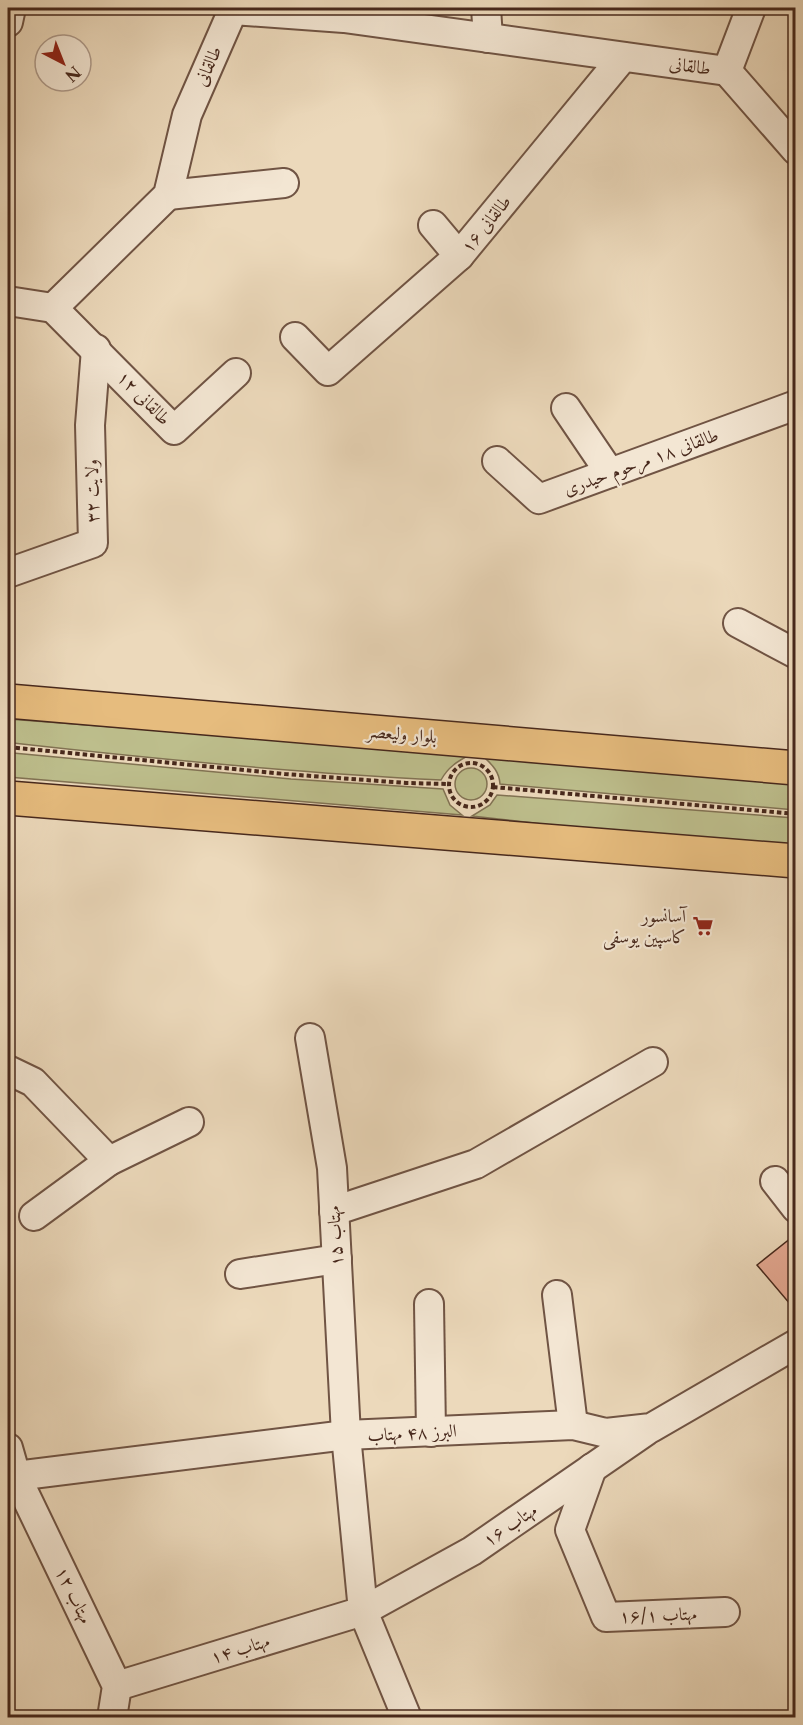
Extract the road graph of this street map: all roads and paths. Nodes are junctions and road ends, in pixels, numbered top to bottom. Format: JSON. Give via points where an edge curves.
{"nodes":[{"id":1,"x":11,"y":8,"type":"edge"},
{"id":2,"x":486,"y":8,"type":"edge"},
{"id":3,"x":751,"y":8,"type":"edge"},
{"id":4,"x":228,"y":9,"type":"edge"},
{"id":5,"x":326,"y":12,"type":"edge"},
{"id":6,"x":8,"y":22,"type":"edge"},
{"id":7,"x":488,"y":38,"type":"junction"},
{"id":8,"x":623,"y":57,"type":"junction"},
{"id":9,"x":727,"y":71,"type":"junction"},
{"id":10,"x":795,"y":150,"type":"edge"},
{"id":11,"x":284,"y":183,"type":"dead end"},
{"id":12,"x":168,"y":195,"type":"junction"},
{"id":13,"x":433,"y":225,"type":"dead end"},
{"id":14,"x":459,"y":256,"type":"junction"},
{"id":15,"x":8,"y":301,"type":"edge"},
{"id":16,"x":53,"y":308,"type":"junction"},
{"id":17,"x":295,"y":337,"type":"dead end"},
{"id":18,"x":96,"y":349,"type":"junction"},
{"id":19,"x":236,"y":373,"type":"dead end"},
{"id":20,"x":795,"y":405,"type":"edge"},
{"id":21,"x":566,"y":408,"type":"dead end"},
{"id":22,"x":497,"y":460,"type":"dead end"},
{"id":23,"x":610,"y":473,"type":"junction"},
{"id":24,"x":8,"y":573,"type":"edge"},
{"id":25,"x":738,"y":623,"type":"dead end"},
{"id":26,"x":795,"y":654,"type":"edge"},
{"id":27,"x":8,"y":701,"type":"edge"},
{"id":28,"x":8,"y":747,"type":"edge"},
{"id":29,"x":795,"y":768,"type":"edge"},
{"id":30,"x":450,"y":784,"type":"junction"},
{"id":31,"x":493,"y":787,"type":"junction"},
{"id":32,"x":14,"y":797,"type":"edge"},
{"id":33,"x":795,"y":814,"type":"edge"},
{"id":34,"x":795,"y":861,"type":"edge"},
{"id":35,"x":310,"y":1038,"type":"dead end"},
{"id":36,"x":653,"y":1062,"type":"dead end"},
{"id":37,"x":8,"y":1070,"type":"edge"},
{"id":38,"x":189,"y":1122,"type":"dead end"},
{"id":39,"x":109,"y":1161,"type":"junction"},
{"id":40,"x":775,"y":1181,"type":"dead end"},
{"id":41,"x":795,"y":1208,"type":"edge"},
{"id":42,"x":334,"y":1211,"type":"junction"},
{"id":43,"x":34,"y":1216,"type":"dead end"},
{"id":44,"x":337,"y":1259,"type":"junction"},
{"id":45,"x":240,"y":1274,"type":"dead end"},
{"id":46,"x":557,"y":1295,"type":"dead end"},
{"id":47,"x":429,"y":1304,"type":"dead end"},
{"id":48,"x":795,"y":1344,"type":"edge"},
{"id":49,"x":573,"y":1425,"type":"junction"},
{"id":50,"x":651,"y":1428,"type":"junction"},
{"id":51,"x":431,"y":1432,"type":"junction"},
{"id":52,"x":346,"y":1435,"type":"junction"},
{"id":53,"x":8,"y":1448,"type":"edge"},
{"id":54,"x":592,"y":1468,"type":"junction"},
{"id":55,"x":12,"y":1478,"type":"edge"},
{"id":56,"x":363,"y":1611,"type":"junction"},
{"id":57,"x":725,"y":1612,"type":"dead end"},
{"id":58,"x":117,"y":1686,"type":"junction"},
{"id":59,"x":112,"y":1718,"type":"edge"},
{"id":60,"x":407,"y":1718,"type":"edge"}],
"edges":[{"from":1,"to":6,"type":"street"},
{"from":2,"to":7,"type":"street"},
{"from":3,"to":9,"type":"street"},
{"from":4,"to":5,"type":"street","name":"طالقانی"},
{"from":4,"to":12,"type":"street","name":"طالقانی","via":[[187,115]]},
{"from":5,"to":7,"type":"street","name":"طالقانی"},
{"from":7,"to":8,"type":"street","name":"طالقانی"},
{"from":8,"to":9,"type":"street","name":"طالقانی"},
{"from":8,"to":14,"type":"street","name":"طالقانی ۱۶"},
{"from":9,"to":10,"type":"street"},
{"from":11,"to":12,"type":"street"},
{"from":12,"to":16,"type":"street"},
{"from":13,"to":14,"type":"street"},
{"from":14,"to":17,"type":"street","name":"طالقانی ۱۶","via":[[328,371]]},
{"from":15,"to":16,"type":"street"},
{"from":16,"to":18,"type":"street","name":"طالقانی ۱۲"},
{"from":18,"to":19,"type":"street","name":"طالقانی ۱۲","via":[[174,430]]},
{"from":18,"to":24,"type":"street","name":"ولایت ۳۲","via":[[90,425],[93,543]]},
{"from":20,"to":23,"type":"street","name":"طالقانی ۱۸ مرحوم حیدری"},
{"from":21,"to":23,"type":"street"},
{"from":22,"to":23,"type":"street","name":"طالقانی ۱۸ مرحوم حیدری","via":[[539,499]]},
{"from":25,"to":26,"type":"street"},
{"from":27,"to":29,"type":"main road","name":"بلوار ولیعصر"},
{"from":28,"to":30,"type":"path","via":[[285,774]]},
{"from":30,"to":31,"type":"path","via":[[453,797],[469,807],[483,803]]},
{"from":30,"to":31,"type":"path","via":[[459,767],[473,763],[489,772]]},
{"from":31,"to":33,"type":"path"},
{"from":32,"to":34,"type":"main road"},
{"from":35,"to":42,"type":"street","name":"مهتاب ۱۵","via":[[332,1168]]},
{"from":36,"to":42,"type":"street","via":[[476,1164]]},
{"from":37,"to":39,"type":"street","via":[[33,1082]]},
{"from":38,"to":39,"type":"street"},
{"from":39,"to":43,"type":"street"},
{"from":40,"to":41,"type":"street"},
{"from":42,"to":44,"type":"street","name":"مهتاب ۱۵"},
{"from":44,"to":45,"type":"street"},
{"from":44,"to":52,"type":"street","name":"مهتاب ۱۵"},
{"from":46,"to":49,"type":"street"},
{"from":47,"to":51,"type":"street"},
{"from":48,"to":50,"type":"street","name":"البرز ۴۸ مهتاب"},
{"from":49,"to":50,"type":"street","name":"البرز ۴۸ مهتاب","via":[[606,1434]]},
{"from":49,"to":51,"type":"street","name":"البرز ۴۸ مهتاب"},
{"from":50,"to":54,"type":"street","name":"مهتاب ۱۶"},
{"from":51,"to":52,"type":"street","name":"البرز ۴۸ مهتاب"},
{"from":52,"to":55,"type":"street","name":"البرز ۴۸ مهتاب"},
{"from":52,"to":56,"type":"street"},
{"from":53,"to":55,"type":"street","name":"مهتاب ۱۲"},
{"from":54,"to":56,"type":"street","name":"مهتاب ۱۶","via":[[472,1551]]},
{"from":54,"to":57,"type":"street","name":"مهتاب ۱۶/۱","via":[[570,1530],[606,1617]]},
{"from":55,"to":58,"type":"street","name":"مهتاب ۱۲"},
{"from":56,"to":58,"type":"street","name":"مهتاب ۱۴"},
{"from":56,"to":60,"type":"street"},
{"from":58,"to":59,"type":"street"}]}
